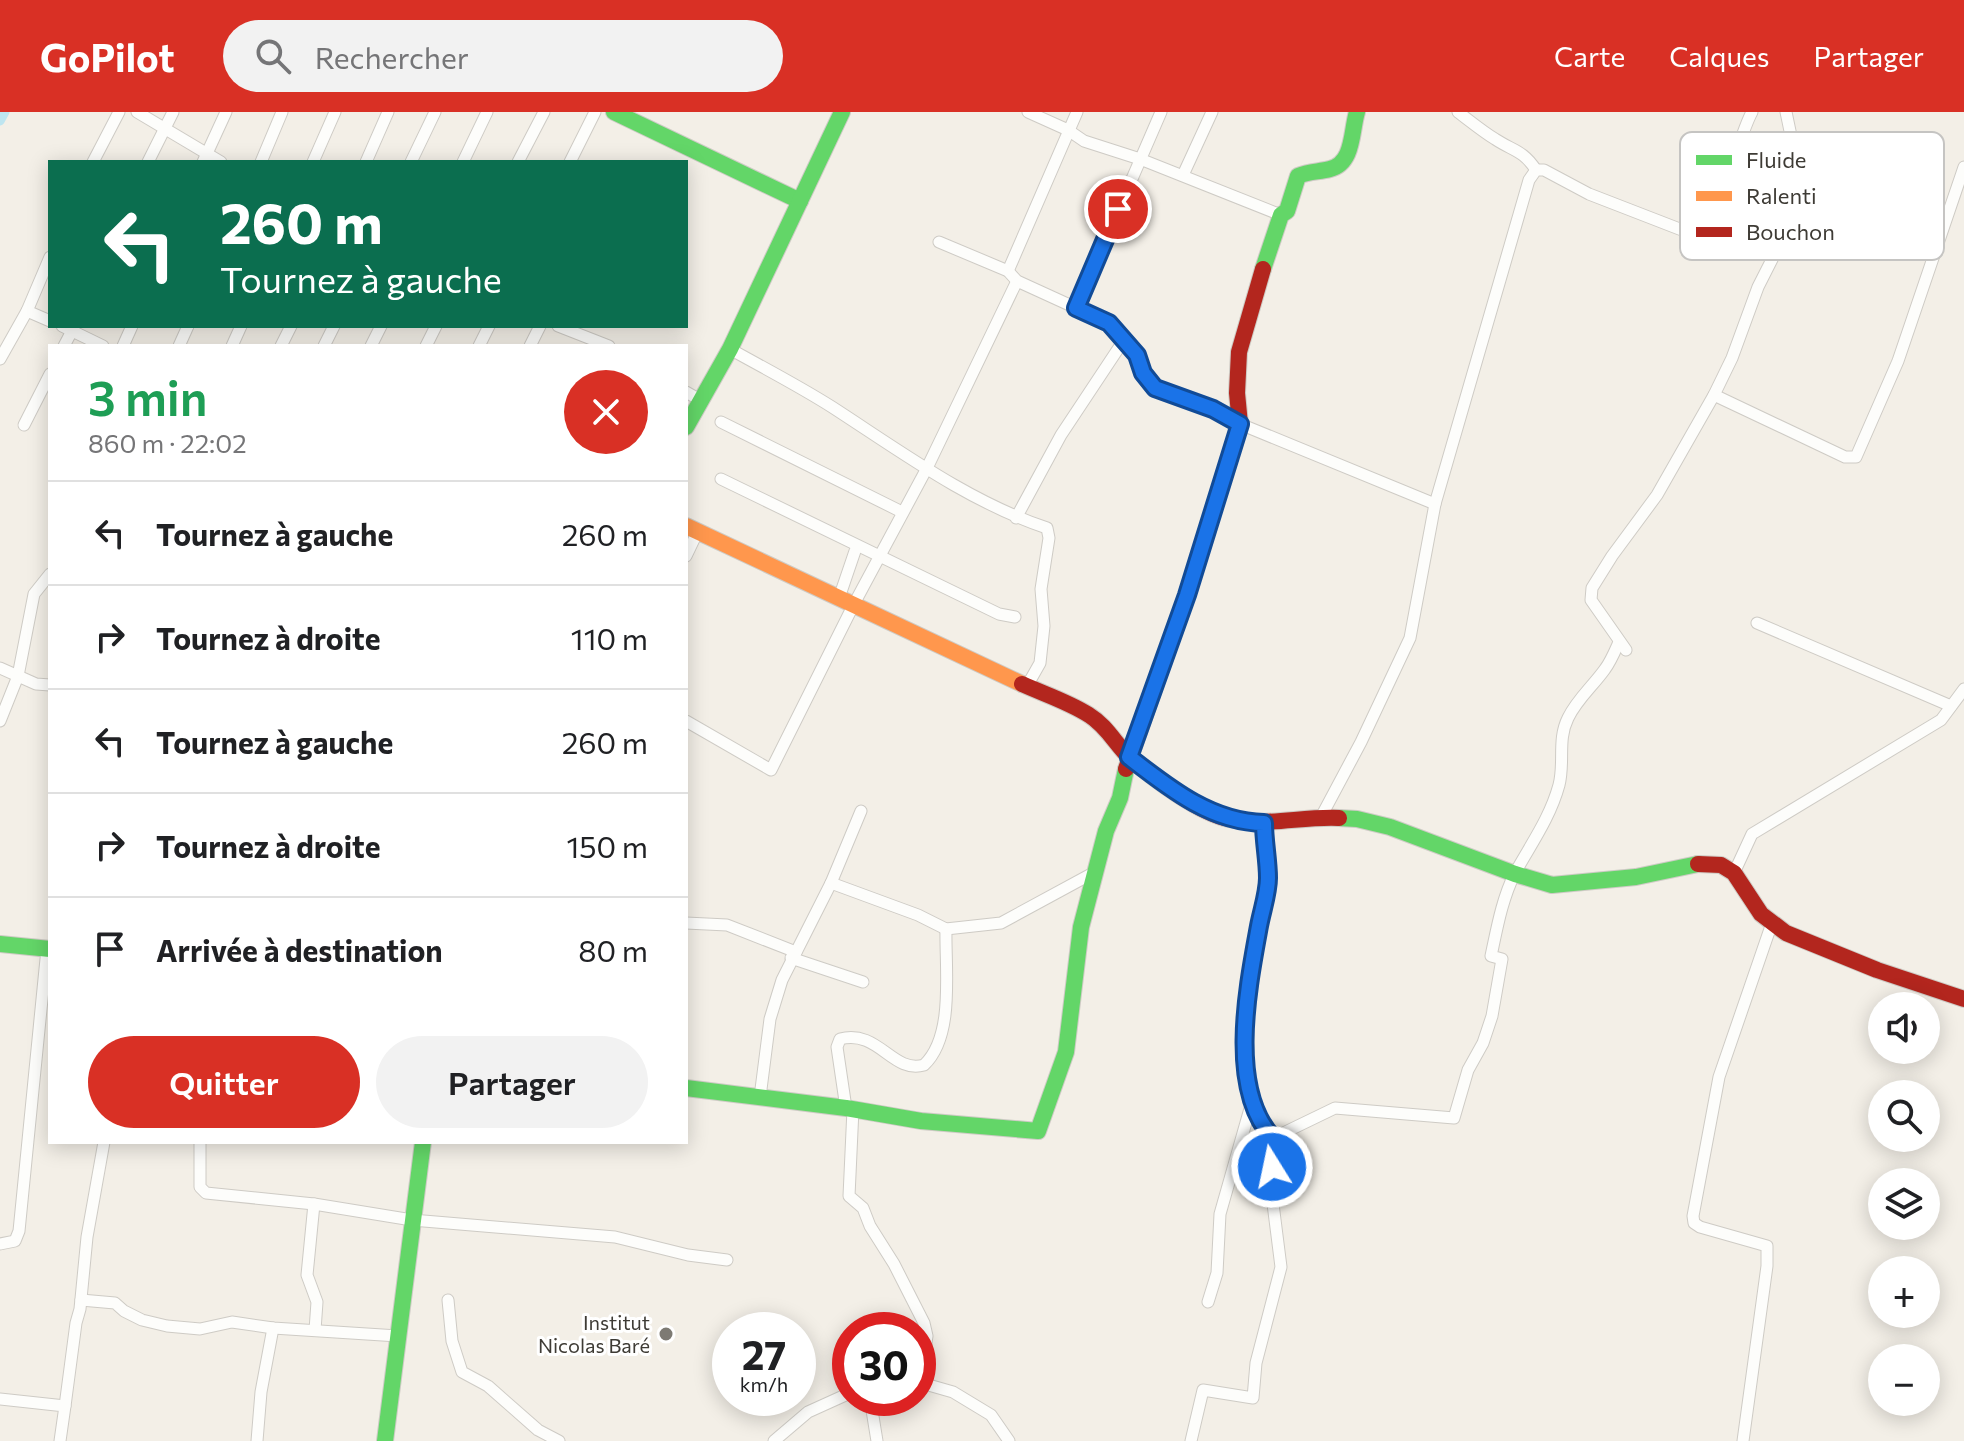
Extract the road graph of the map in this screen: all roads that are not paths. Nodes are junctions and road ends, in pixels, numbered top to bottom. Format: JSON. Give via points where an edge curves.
{"nodes":[{"id":1,"x":119,"y":112,"type":"edge"},
{"id":2,"x":137,"y":112,"type":"edge"},
{"id":3,"x":173,"y":112,"type":"edge"},
{"id":4,"x":226,"y":112,"type":"edge"},
{"id":5,"x":282,"y":112,"type":"edge"},
{"id":6,"x":335,"y":112,"type":"edge"},
{"id":7,"x":388,"y":112,"type":"edge"},
{"id":8,"x":435,"y":112,"type":"edge"},
{"id":9,"x":487,"y":112,"type":"edge"},
{"id":10,"x":544,"y":112,"type":"edge"},
{"id":11,"x":595,"y":112,"type":"edge"},
{"id":12,"x":614,"y":112,"type":"edge"},
{"id":13,"x":842,"y":112,"type":"edge"},
{"id":14,"x":1028,"y":112,"type":"edge"},
{"id":15,"x":1077,"y":112,"type":"edge"},
{"id":16,"x":1161,"y":112,"type":"edge"},
{"id":17,"x":1212,"y":112,"type":"edge"},
{"id":18,"x":1357,"y":112,"type":"edge"},
{"id":19,"x":1458,"y":112,"type":"edge"},
{"id":20,"x":1752,"y":112,"type":"edge"},
{"id":21,"x":1786,"y":112,"type":"edge"},
{"id":22,"x":166,"y":129,"type":"junction"},
{"id":23,"x":1068,"y":130,"type":"junction"},
{"id":24,"x":1744,"y":132,"type":"edge"},
{"id":25,"x":1790,"y":132,"type":"edge"},
{"id":26,"x":205,"y":158,"type":"edge"},
{"id":27,"x":1140,"y":159,"type":"junction"},
{"id":28,"x":94,"y":160,"type":"edge"},
{"id":29,"x":149,"y":160,"type":"edge"},
{"id":30,"x":262,"y":160,"type":"edge"},
{"id":31,"x":314,"y":160,"type":"edge"},
{"id":32,"x":367,"y":160,"type":"edge"},
{"id":33,"x":412,"y":160,"type":"edge"},
{"id":34,"x":464,"y":160,"type":"edge"},
{"id":35,"x":519,"y":160,"type":"edge"},
{"id":36,"x":571,"y":160,"type":"edge"},
{"id":37,"x":1964,"y":167,"type":"edge"},
{"id":38,"x":1536,"y":170,"type":"junction"},
{"id":39,"x":1183,"y":175,"type":"junction"},
{"id":40,"x":800,"y":201,"type":"junction"},
{"id":41,"x":1281,"y":215,"type":"junction"},
{"id":42,"x":1944,"y":226,"type":"edge"},
{"id":43,"x":1680,"y":229,"type":"edge"},
{"id":44,"x":939,"y":242,"type":"dead end"},
{"id":45,"x":1772,"y":260,"type":"edge"},
{"id":46,"x":1932,"y":260,"type":"edge"},
{"id":47,"x":48,"y":262,"type":"edge"},
{"id":48,"x":1008,"y":271,"type":"junction"},
{"id":49,"x":1017,"y":281,"type":"junction"},
{"id":50,"x":1076,"y":308,"type":"junction"},
{"id":51,"x":27,"y":311,"type":"junction"},
{"id":52,"x":48,"y":320,"type":"edge"},
{"id":53,"x":72,"y":328,"type":"edge"},
{"id":54,"x":563,"y":328,"type":"edge"},
{"id":55,"x":1124,"y":340,"type":"junction"},
{"id":56,"x":100,"y":344,"type":"edge"},
{"id":57,"x":604,"y":344,"type":"edge"},
{"id":58,"x":730,"y":349,"type":"junction"},
{"id":59,"x":0,"y":359,"type":"edge"},
{"id":60,"x":48,"y":378,"type":"edge"},
{"id":61,"x":1714,"y":395,"type":"junction"},
{"id":62,"x":693,"y":396,"type":"edge"},
{"id":63,"x":688,"y":418,"type":"edge"},
{"id":64,"x":721,"y":422,"type":"dead end"},
{"id":65,"x":1240,"y":424,"type":"junction"},
{"id":66,"x":24,"y":425,"type":"dead end"},
{"id":67,"x":927,"y":468,"type":"junction"},
{"id":68,"x":721,"y":479,"type":"dead end"},
{"id":69,"x":1435,"y":504,"type":"junction"},
{"id":70,"x":902,"y":512,"type":"junction"},
{"id":71,"x":1016,"y":518,"type":"junction"},
{"id":72,"x":692,"y":528,"type":"edge"},
{"id":73,"x":855,"y":551,"type":"dead end"},
{"id":74,"x":879,"y":555,"type":"junction"},
{"id":75,"x":48,"y":576,"type":"edge"},
{"id":76,"x":846,"y":601,"type":"junction"},
{"id":77,"x":1015,"y":617,"type":"dead end"},
{"id":78,"x":1757,"y":623,"type":"dead end"},
{"id":79,"x":0,"y":668,"type":"edge"},
{"id":80,"x":18,"y":676,"type":"junction"},
{"id":81,"x":48,"y":685,"type":"edge"},
{"id":82,"x":1027,"y":686,"type":"junction"},
{"id":83,"x":1964,"y":689,"type":"edge"},
{"id":84,"x":1951,"y":706,"type":"junction"},
{"id":85,"x":0,"y":721,"type":"edge"},
{"id":86,"x":688,"y":722,"type":"edge"},
{"id":87,"x":1129,"y":757,"type":"junction"},
{"id":88,"x":861,"y":811,"type":"dead end"},
{"id":89,"x":1321,"y":817,"type":"junction"},
{"id":90,"x":1264,"y":823,"type":"junction"},
{"id":91,"x":1095,"y":872,"type":"junction"},
{"id":92,"x":1734,"y":873,"type":"junction"},
{"id":93,"x":1515,"y":874,"type":"junction"},
{"id":94,"x":831,"y":883,"type":"junction"},
{"id":95,"x":688,"y":923,"type":"edge"},
{"id":96,"x":1772,"y":923,"type":"junction"},
{"id":97,"x":946,"y":929,"type":"junction"},
{"id":98,"x":0,"y":944,"type":"edge"},
{"id":99,"x":48,"y":949,"type":"edge"},
{"id":100,"x":794,"y":955,"type":"junction"},
{"id":101,"x":863,"y":982,"type":"dead end"},
{"id":102,"x":1964,"y":999,"type":"edge"},
{"id":103,"x":688,"y":1088,"type":"edge"},
{"id":104,"x":760,"y":1097,"type":"junction"},
{"id":105,"x":1252,"y":1103,"type":"junction"},
{"id":106,"x":850,"y":1108,"type":"junction"},
{"id":107,"x":1273,"y":1138,"type":"junction"},
{"id":108,"x":104,"y":1144,"type":"edge"},
{"id":109,"x":200,"y":1144,"type":"edge"},
{"id":110,"x":423,"y":1144,"type":"edge"},
{"id":111,"x":314,"y":1204,"type":"junction"},
{"id":112,"x":412,"y":1220,"type":"junction"},
{"id":113,"x":0,"y":1244,"type":"edge"},
{"id":114,"x":727,"y":1260,"type":"dead end"},
{"id":115,"x":81,"y":1300,"type":"junction"},
{"id":116,"x":448,"y":1300,"type":"dead end"},
{"id":117,"x":1208,"y":1302,"type":"dead end"},
{"id":118,"x":918,"y":1312,"type":"edge"},
{"id":119,"x":273,"y":1328,"type":"junction"},
{"id":120,"x":315,"y":1330,"type":"junction"},
{"id":121,"x":398,"y":1336,"type":"junction"},
{"id":122,"x":936,"y":1387,"type":"edge"},
{"id":123,"x":0,"y":1399,"type":"edge"},
{"id":124,"x":832,"y":1401,"type":"edge"},
{"id":125,"x":65,"y":1406,"type":"junction"},
{"id":126,"x":873,"y":1416,"type":"edge"},
{"id":127,"x":1006,"y":1440,"type":"edge"},
{"id":128,"x":60,"y":1441,"type":"edge"},
{"id":129,"x":257,"y":1441,"type":"edge"},
{"id":130,"x":385,"y":1441,"type":"edge"},
{"id":131,"x":559,"y":1441,"type":"edge"},
{"id":132,"x":774,"y":1441,"type":"edge"},
{"id":133,"x":877,"y":1441,"type":"edge"},
{"id":134,"x":1191,"y":1441,"type":"edge"},
{"id":135,"x":1743,"y":1441,"type":"edge"}],
"edges":[{"from":1,"to":28,"type":"street"},
{"from":2,"to":22,"type":"street"},
{"from":3,"to":22,"type":"street"},
{"from":4,"to":26,"type":"street"},
{"from":5,"to":30,"type":"street"},
{"from":6,"to":31,"type":"street"},
{"from":7,"to":32,"type":"street"},
{"from":8,"to":33,"type":"street"},
{"from":9,"to":34,"type":"street"},
{"from":10,"to":35,"type":"street"},
{"from":11,"to":36,"type":"street"},
{"from":12,"to":40,"type":"street"},
{"from":13,"to":40,"type":"street"},
{"from":14,"to":23,"type":"street"},
{"from":15,"to":23,"type":"street"},
{"from":16,"to":27,"type":"street"},
{"from":17,"to":39,"type":"street"},
{"from":18,"to":41,"type":"street","via":[[1346,157],[1337,167],[1298,176]]},
{"from":19,"to":38,"type":"street","via":[[1515,148]]},
{"from":20,"to":24,"type":"street"},
{"from":21,"to":25,"type":"street"},
{"from":22,"to":26,"type":"street"},
{"from":22,"to":29,"type":"street"},
{"from":23,"to":27,"type":"street","via":[[1084,141]]},
{"from":23,"to":48,"type":"street"},
{"from":27,"to":39,"type":"street"},
{"from":27,"to":50,"type":"street"},
{"from":37,"to":42,"type":"street"},
{"from":38,"to":43,"type":"street"},
{"from":38,"to":69,"type":"street"},
{"from":39,"to":41,"type":"street"},
{"from":40,"to":58,"type":"street"},
{"from":41,"to":65,"type":"street","via":[[1239,352]]},
{"from":44,"to":48,"type":"street"},
{"from":45,"to":61,"type":"street"},
{"from":46,"to":61,"type":"street","via":[[1898,361],[1856,457],[1845,457]]},
{"from":47,"to":51,"type":"street"},
{"from":48,"to":49,"type":"street"},
{"from":49,"to":50,"type":"street"},
{"from":49,"to":67,"type":"street"},
{"from":50,"to":55,"type":"street","via":[[1109,323]]},
{"from":51,"to":52,"type":"street"},
{"from":51,"to":59,"type":"street"},
{"from":53,"to":56,"type":"street"},
{"from":54,"to":57,"type":"street"},
{"from":55,"to":65,"type":"street","via":[[1155,388]]},
{"from":55,"to":71,"type":"street","via":[[1061,435]]},
{"from":58,"to":62,"type":"street"},
{"from":58,"to":67,"type":"street"},
{"from":60,"to":66,"type":"street"},
{"from":61,"to":93,"type":"street","via":[[1657,495],[1592,588],[1591,600],[1622,646],[1567,720],[1559,786],[1547,820]]},
{"from":62,"to":63,"type":"street"},
{"from":64,"to":70,"type":"street"},
{"from":65,"to":69,"type":"street"},
{"from":65,"to":87,"type":"street"},
{"from":67,"to":70,"type":"street"},
{"from":67,"to":71,"type":"street"},
{"from":68,"to":74,"type":"street"},
{"from":69,"to":89,"type":"street","via":[[1410,638]]},
{"from":70,"to":74,"type":"street"},
{"from":71,"to":82,"type":"street","via":[[1047,528],[1049,538],[1041,589],[1040,663]]},
{"from":72,"to":76,"type":"street"},
{"from":73,"to":76,"type":"street"},
{"from":74,"to":76,"type":"street"},
{"from":74,"to":77,"type":"street"},
{"from":75,"to":80,"type":"street","via":[[34,594]]},
{"from":76,"to":82,"type":"street"},
{"from":76,"to":86,"type":"street","via":[[771,770]]},
{"from":78,"to":84,"type":"street"},
{"from":79,"to":80,"type":"street"},
{"from":80,"to":81,"type":"street"},
{"from":80,"to":85,"type":"street"},
{"from":82,"to":87,"type":"street","via":[[1089,715]]},
{"from":83,"to":84,"type":"street"},
{"from":84,"to":92,"type":"street","via":[[1941,720],[1752,834]]},
{"from":87,"to":90,"type":"street","via":[[1208,812]]},
{"from":87,"to":91,"type":"street"},
{"from":88,"to":94,"type":"street"},
{"from":89,"to":90,"type":"street"},
{"from":89,"to":93,"type":"street","via":[[1390,827]]},
{"from":90,"to":105,"type":"street","via":[[1268,879],[1247,1003]]},
{"from":91,"to":97,"type":"street","via":[[1001,923]]},
{"from":91,"to":106,"type":"street","via":[[1081,927],[1066,1052],[1038,1131],[921,1121]]},
{"from":92,"to":93,"type":"street","via":[[1721,865],[1693,864],[1562,885]]},
{"from":92,"to":96,"type":"street"},
{"from":93,"to":107,"type":"street","via":[[1491,956],[1502,959],[1492,1016],[1454,1118],[1335,1108]]},
{"from":94,"to":97,"type":"street"},
{"from":94,"to":100,"type":"street"},
{"from":95,"to":100,"type":"street","via":[[727,925]]},
{"from":96,"to":102,"type":"street","via":[[1831,952]]},
{"from":96,"to":135,"type":"street","via":[[1719,1077],[1693,1216],[1700,1227],[1767,1246]]},
{"from":97,"to":106,"type":"street","via":[[944,1028],[931,1057],[924,1065],[909,1066],[872,1041],[840,1039],[837,1047]]},
{"from":98,"to":99,"type":"street"},
{"from":99,"to":113,"type":"street","via":[[19,1231],[15,1241]]},
{"from":100,"to":101,"type":"street"},
{"from":100,"to":104,"type":"street","via":[[770,1019]]},
{"from":103,"to":104,"type":"street"},
{"from":104,"to":106,"type":"street"},
{"from":105,"to":107,"type":"street"},
{"from":105,"to":117,"type":"street","via":[[1220,1214],[1217,1273]]},
{"from":106,"to":118,"type":"street","via":[[849,1196],[863,1208]]},
{"from":107,"to":134,"type":"street","via":[[1272,1196],[1281,1267],[1256,1363],[1253,1398],[1203,1390]]},
{"from":108,"to":115,"type":"street"},
{"from":109,"to":111,"type":"street","via":[[203,1191]]},
{"from":110,"to":112,"type":"street"},
{"from":111,"to":112,"type":"street"},
{"from":111,"to":120,"type":"street","via":[[307,1275],[317,1302]]},
{"from":112,"to":114,"type":"street","via":[[615,1237]]},
{"from":112,"to":121,"type":"street"},
{"from":115,"to":119,"type":"street","via":[[115,1303],[142,1320],[167,1326],[200,1329],[232,1322]]},
{"from":115,"to":125,"type":"street"},
{"from":116,"to":131,"type":"street","via":[[462,1372]]},
{"from":119,"to":120,"type":"street"},
{"from":119,"to":129,"type":"street"},
{"from":120,"to":121,"type":"street"},
{"from":121,"to":130,"type":"street"},
{"from":122,"to":127,"type":"street","via":[[991,1415]]},
{"from":123,"to":125,"type":"street"},
{"from":124,"to":132,"type":"street","via":[[808,1412]]},
{"from":125,"to":128,"type":"street"},
{"from":126,"to":133,"type":"street"}]}
